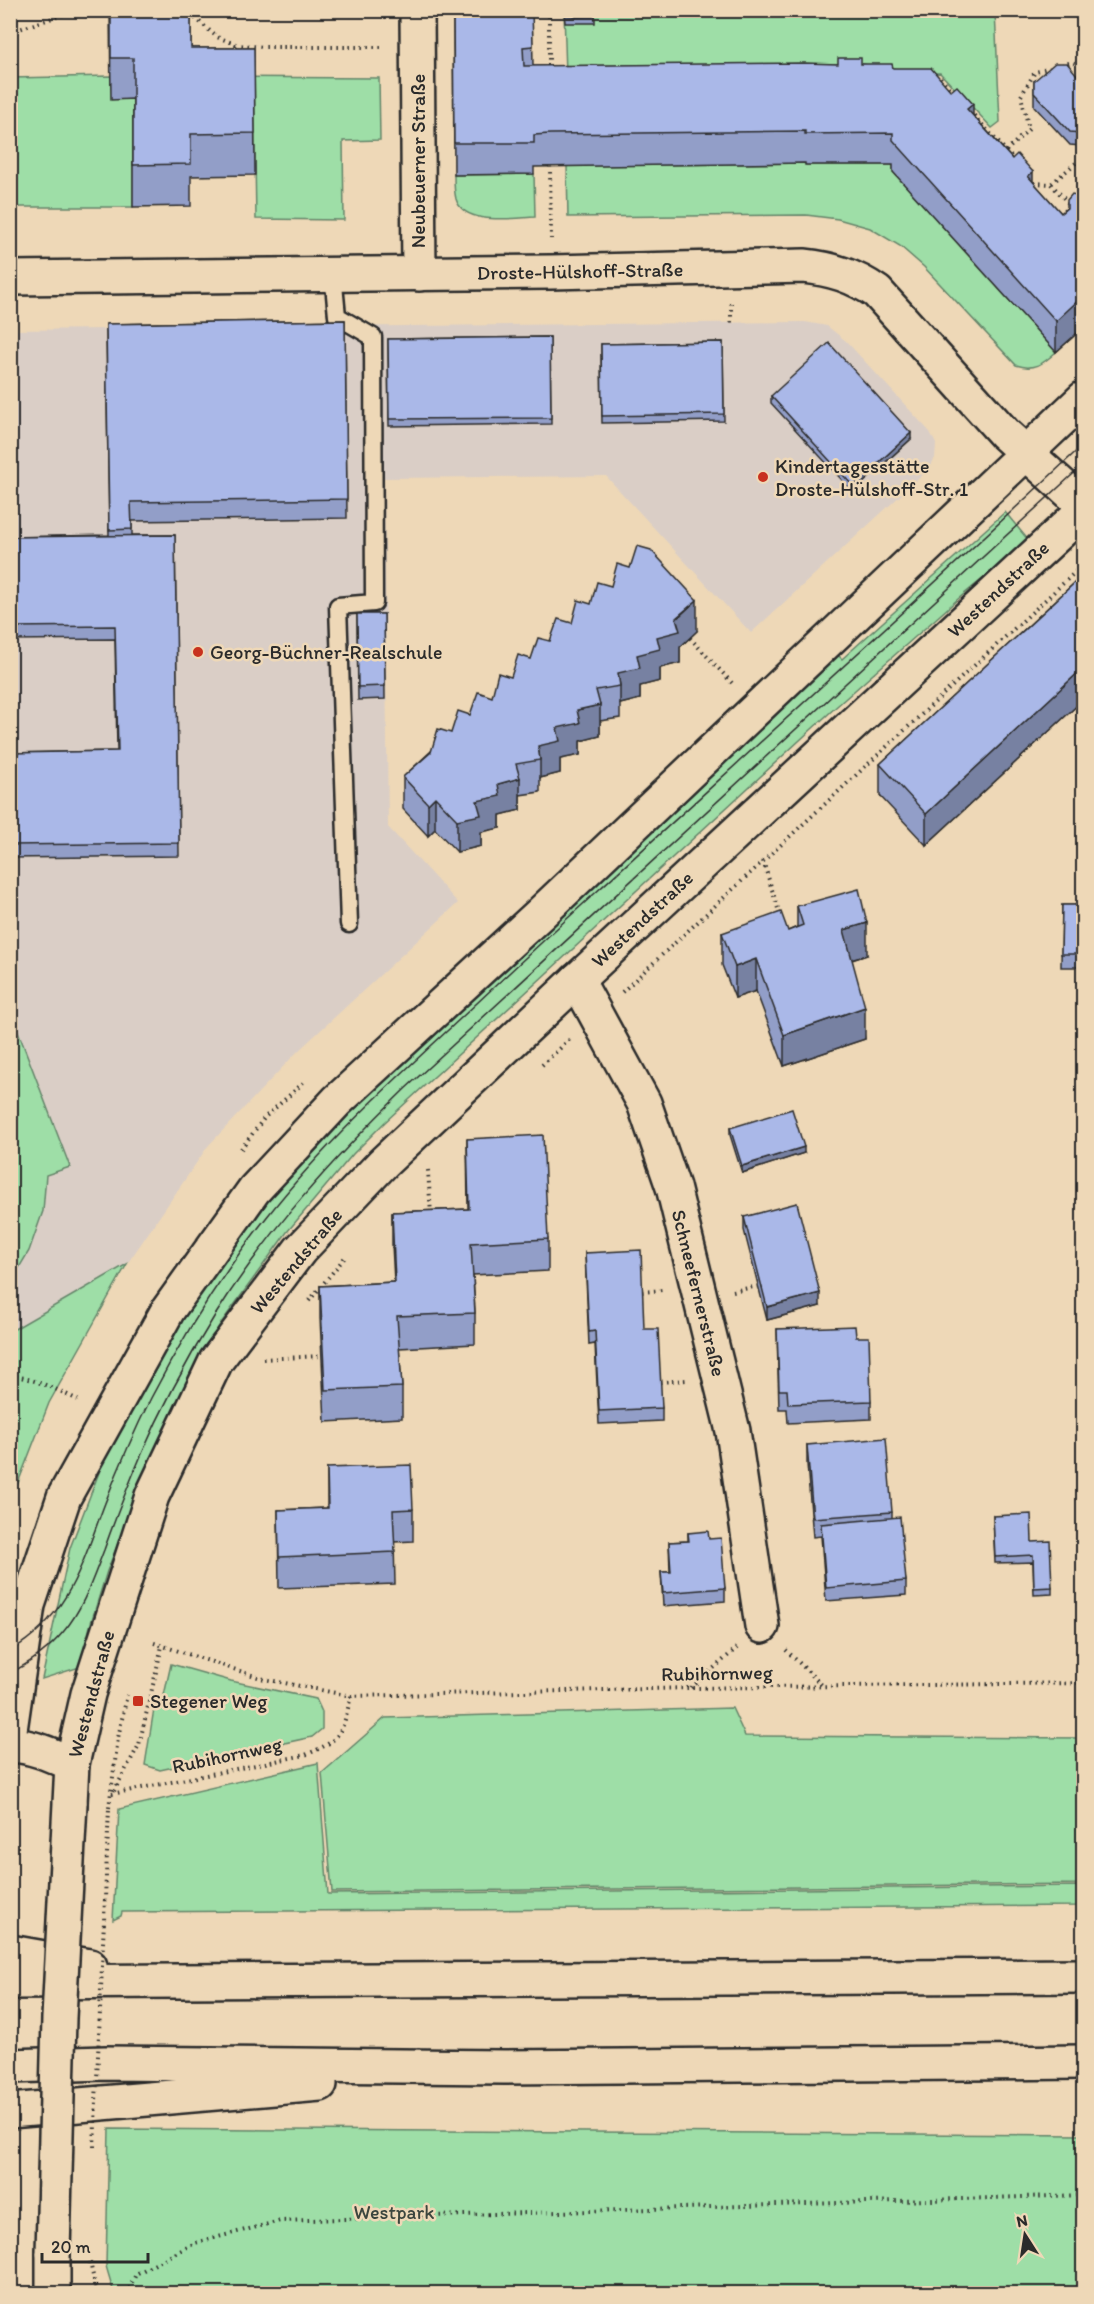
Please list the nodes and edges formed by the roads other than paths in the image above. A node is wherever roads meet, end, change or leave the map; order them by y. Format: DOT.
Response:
graph roads {
  1 [pos="417,10"];
  2 [pos="333,274"];
  3 [pos="419,274"];
  4 [pos="10,278"];
  5 [pos="1083,398"];
  6 [pos="1025,452"];
  7 [pos="1072,495"];
  8 [pos="1083,510"];
  9 [pos="349,924"];
  10 [pos="577,980"];
  11 [pos="762,1626"];
  12 [pos="10,1730"];
  13 [pos="10,1745"];
  14 [pos="72,1764"];
  15 [pos="10,1952"];
  16 [pos="1083,1976"];
  17 [pos="169,1980"];
  18 [pos="10,1982"];
  19 [pos="1083,2062"];
  20 [pos="10,2066"];
  21 [pos="504,2067"];
  22 [pos="10,2111"];
  23 [pos="53,2294"];
  1 -- 3 [label="main road, Neubeuerner Straße"];
  2 -- 3 [label="main road, Droste-Hülshoff-Straße"];
  2 -- 4 [label="main road, Droste-Hülshoff-Straße"];
  2 -- 9 [label="lane"];
  3 -- 6 [label="main road, Droste-Hülshoff-Straße"];
  5 -- 6 [label="main road"];
  6 -- 7 [label="main road, Droste-Hülshoff-Straße"];
  6 -- 12 [label="main road"];
  8 -- 10 [label="main road, Westendstraße"];
  10 -- 11 [label="main road, Schneefernerstraße"];
  10 -- 14 [label="main road, Westendstraße"];
  13 -- 14 [label="main road"];
  14 -- 23 [label="main road, Westendstraße, bridge"];
  15 -- 17 [label="main road"];
  16 -- 17 [label="main road"];
  17 -- 18 [label="main road"];
  19 -- 21 [label="main road"];
  20 -- 21 [label="main road"];
  21 -- 22 [label="main road"];
}
